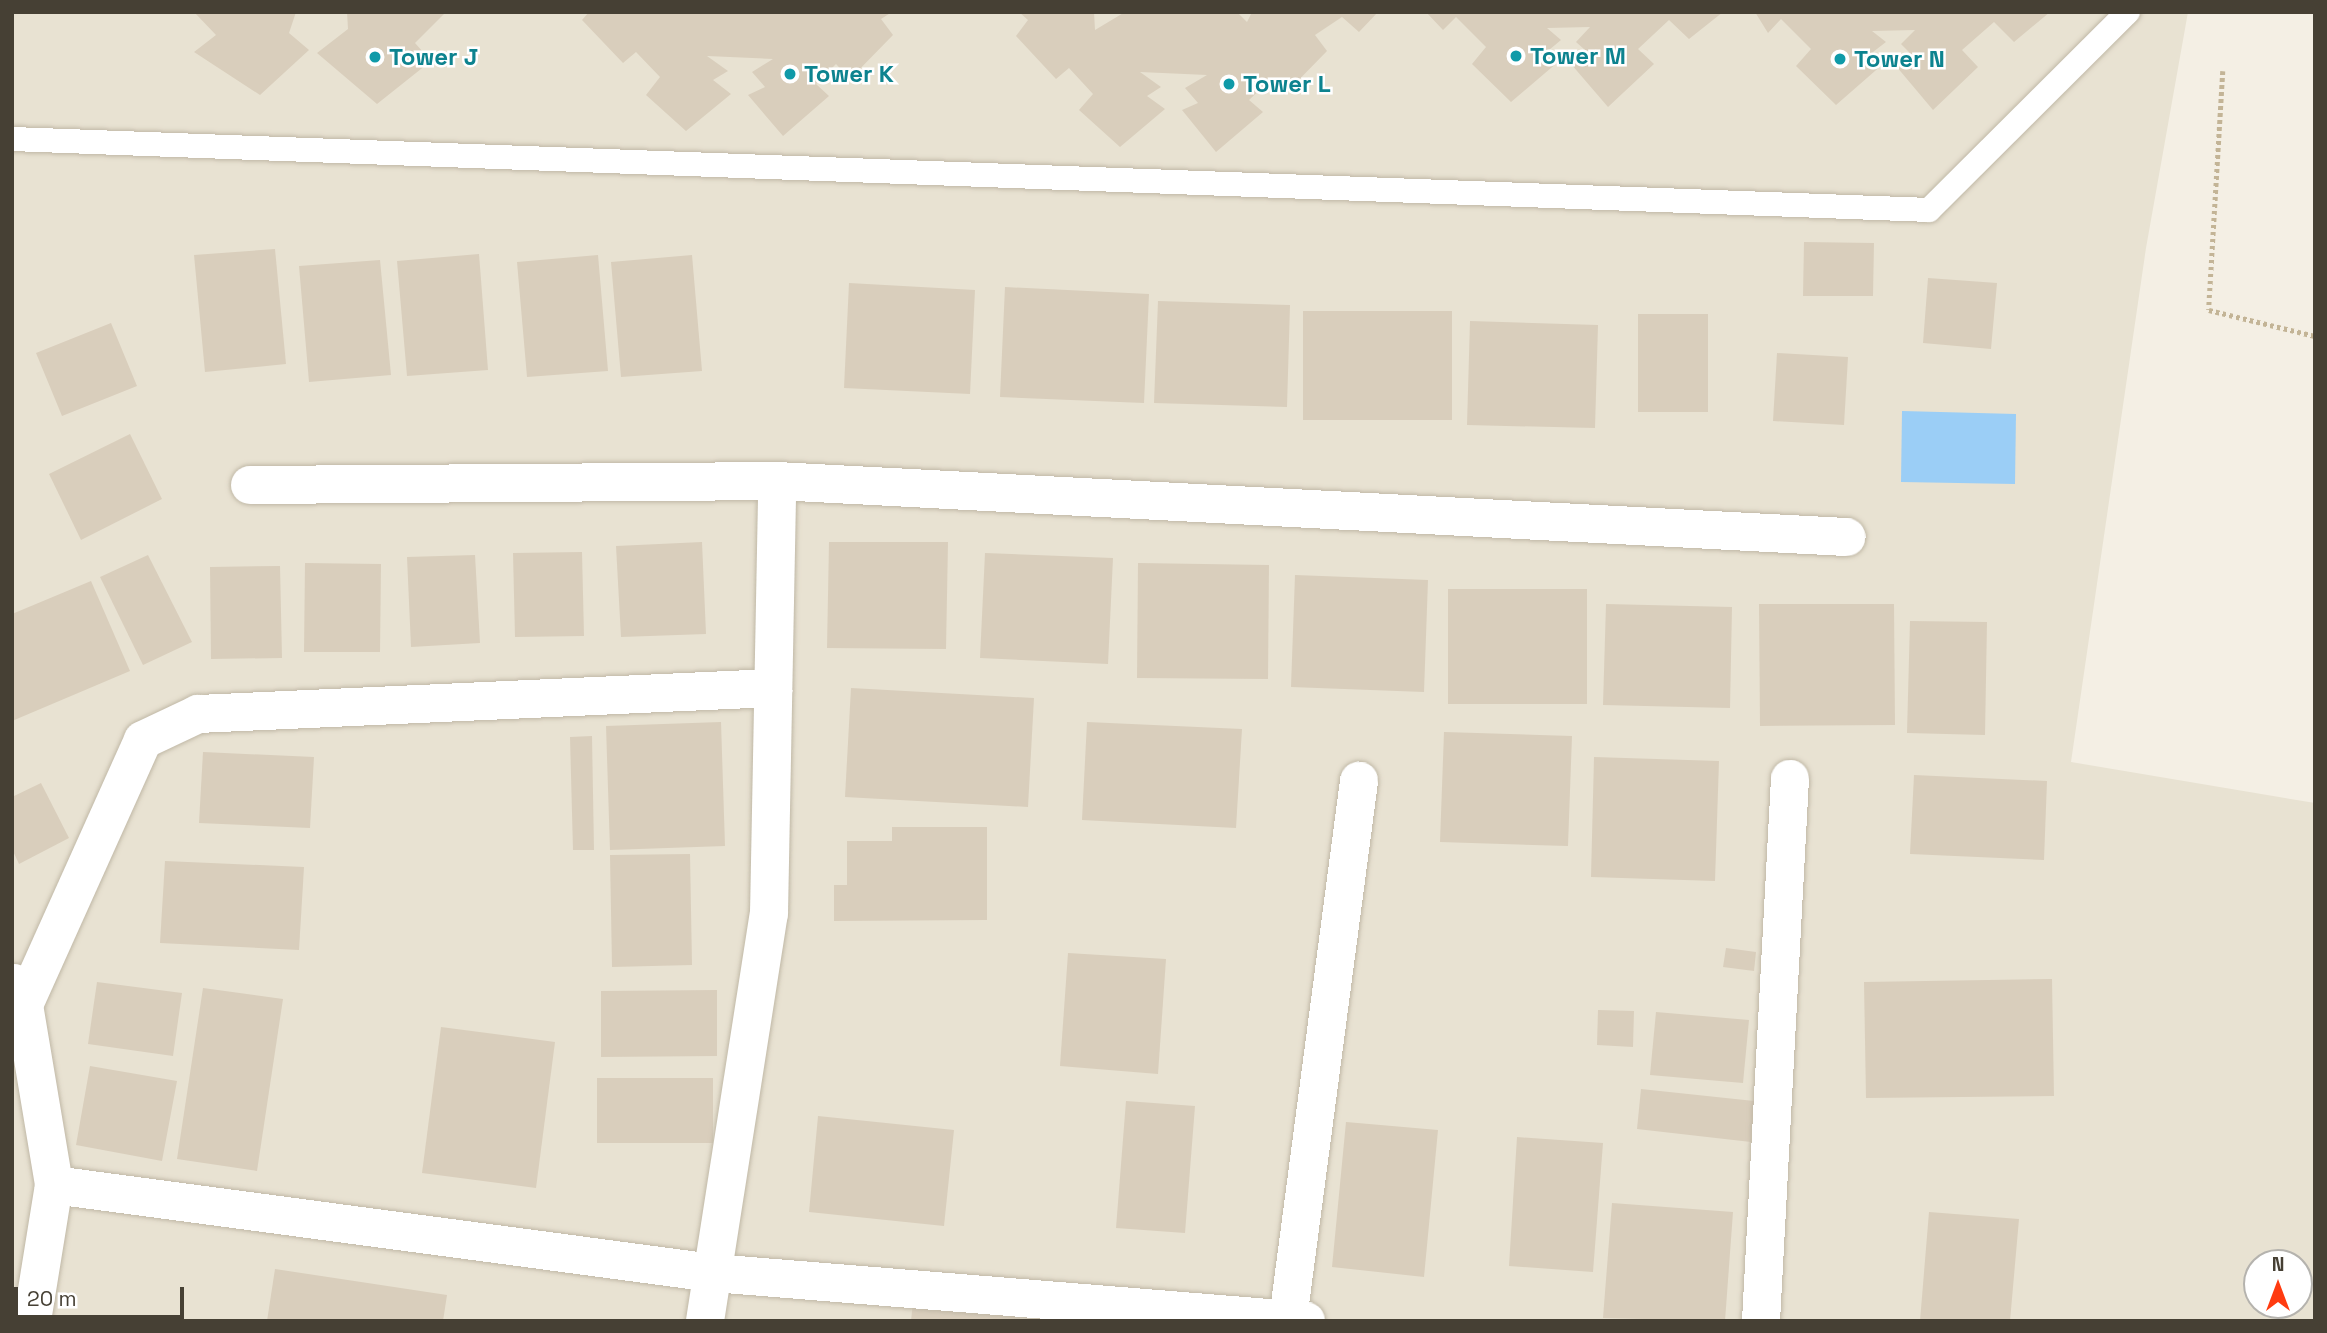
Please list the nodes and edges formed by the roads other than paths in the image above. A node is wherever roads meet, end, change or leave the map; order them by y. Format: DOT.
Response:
graph roads {
  1 [pos="2128,12"];
  2 [pos="12,139"];
  3 [pos="777,481"];
  4 [pos="250,485"];
  5 [pos="1847,537"];
  6 [pos="773,688"];
  7 [pos="1790,779"];
  8 [pos="1359,781"];
  9 [pos="18,992"];
  10 [pos="54,1185"];
  11 [pos="713,1273"];
  12 [pos="1297,1320"];
  13 [pos="32,1321"];
  14 [pos="705,1321"];
  15 [pos="1761,1321"];
  1 -- 2 [label="lane"];
  3 -- 4 [label="street"];
  3 -- 5 [label="street"];
  3 -- 6 [label="street"];
  6 -- 9 [label="street"];
  6 -- 11 [label="street"];
  7 -- 15 [label="street"];
  8 -- 12 [label="street"];
  9 -- 10 [label="street"];
  10 -- 11 [label="street"];
  10 -- 13 [label="street"];
  11 -- 12 [label="street"];
  11 -- 14 [label="street"];
}
